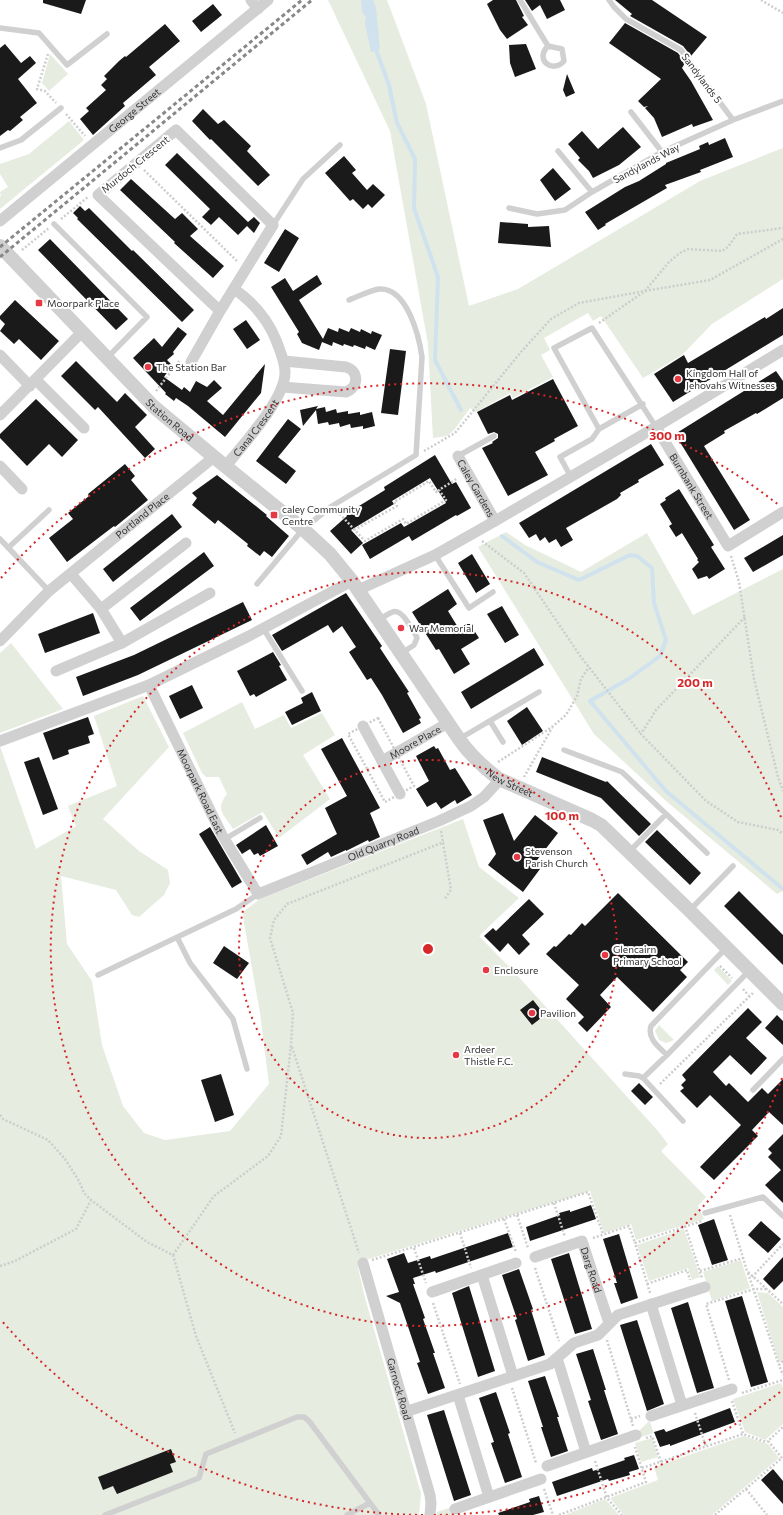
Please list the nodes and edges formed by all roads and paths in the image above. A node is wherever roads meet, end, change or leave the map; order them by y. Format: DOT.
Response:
graph roads {
  1 [pos="268,0"];
  2 [pos="520,0"];
  3 [pos="609,0"];
  4 [pos="761,0"];
  5 [pos="254,4"];
  6 [pos="783,13"];
  7 [pos="0,28"];
  8 [pos="107,34"];
  9 [pos="50,46"];
  10 [pos="548,46"];
  11 [pos="783,101"];
  12 [pos="61,108"];
  13 [pos="631,112"];
  14 [pos="733,120"];
  15 [pos="93,145"];
  16 [pos="340,145"];
  17 [pos="0,148"];
  18 [pos="558,151"];
  19 [pos="662,152"];
  20 [pos="137,163"];
  21 [pos="592,192"];
  22 [pos="509,208"];
  23 [pos="0,221"];
  24 [pos="54,224"];
  25 [pos="273,224"];
  26 [pos="783,228"];
  27 [pos="783,239"];
  28 [pos="3,249"];
  29 [pos="246,269"];
  30 [pos="234,289"];
  31 [pos="644,291"];
  32 [pos="349,300"];
  33 [pos="220,311"];
  34 [pos="592,328"];
  35 [pos="82,332"];
  36 [pos="782,354"];
  37 [pos="0,356"];
  38 [pos="107,358"];
  39 [pos="284,361"];
  40 [pos="191,362"];
  41 [pos="33,383"];
  42 [pos="282,387"];
  43 [pos="642,404"];
  44 [pos="0,415"];
  45 [pos="656,427"];
  46 [pos="84,428"];
  47 [pos="599,429"];
  48 [pos="494,436"];
  49 [pos="416,455"];
  50 [pos="458,456"];
  51 [pos="214,457"];
  52 [pos="0,466"];
  53 [pos="225,467"];
  54 [pos="467,472"];
  55 [pos="571,477"];
  56 [pos="22,490"];
  57 [pos="439,490"];
  58 [pos="332,506"];
  59 [pos="49,510"];
  60 [pos="783,512"];
  61 [pos="495,521"];
  62 [pos="303,529"];
  63 [pos="354,530"];
  64 [pos="472,534"];
  65 [pos="0,539"];
  66 [pos="186,543"];
  67 [pos="728,546"];
  68 [pos="8,548"];
  69 [pos="434,555"];
  70 [pos="70,574"];
  71 [pos="257,584"];
  72 [pos="355,585"];
  73 [pos="49,591"];
  74 [pos="493,592"];
  75 [pos="210,593"];
  76 [pos="101,609"];
  77 [pos="745,617"];
  78 [pos="379,620"];
  79 [pos="264,628"];
  80 [pos="0,640"];
  81 [pos="122,643"];
  82 [pos="401,653"];
  83 [pos="589,666"];
  84 [pos="56,671"];
  85 [pos="149,685"];
  86 [pos="302,691"];
  87 [pos="539,692"];
  88 [pos="490,721"];
  89 [pos="448,723"];
  90 [pos="363,726"];
  91 [pos="552,727"];
  92 [pos="641,734"];
  93 [pos="459,739"];
  94 [pos="0,741"];
  95 [pos="503,742"];
  96 [pos="564,750"];
  97 [pos="382,761"];
  98 [pos="486,769"];
  99 [pos="499,779"];
  100 [pos="518,787"];
  101 [pos="783,791"];
  102 [pos="400,794"];
  103 [pos="666,814"];
  104 [pos="260,818"];
  105 [pos="439,821"];
  106 [pos="783,834"];
  107 [pos="224,839"];
  108 [pos="444,842"];
  109 [pos="629,852"];
  110 [pos="707,853"];
  111 [pos="733,866"];
  112 [pos="258,894"];
  113 [pos="444,900"];
  114 [pos="689,910"];
  115 [pos="177,937"];
  116 [pos="727,947"];
  117 [pos="750,970"];
  118 [pos="98,975"];
  119 [pos="762,983"];
  120 [pos="783,1004"];
  121 [pos="291,1045"];
  122 [pos="667,1055"];
  123 [pos="783,1059"];
  124 [pos="247,1069"];
  125 [pos="625,1074"];
  126 [pos="643,1078"];
  127 [pos="654,1090"];
  128 [pos="753,1090"];
  129 [pos="0,1115"];
  130 [pos="683,1121"];
  131 [pos="91,1200"];
  132 [pos="554,1203"];
  133 [pos="727,1206"];
  134 [pos="705,1213"];
  135 [pos="517,1215"];
  136 [pos="783,1216"];
  137 [pos="504,1219"];
  138 [pos="706,1220"];
  139 [pos="685,1226"];
  140 [pos="460,1233"];
  141 [pos="603,1234"];
  142 [pos="582,1241"];
  143 [pos="635,1243"];
  144 [pos="783,1244"];
  145 [pos="568,1246"];
  146 [pos="414,1248"];
  147 [pos="173,1255"];
  148 [pos="533,1258"];
  149 [pos="743,1258"];
  150 [pos="516,1259"];
  151 [pos="362,1263"];
  152 [pos="0,1266"];
  153 [pos="700,1271"];
  154 [pos="478,1276"];
  155 [pos="751,1277"];
  156 [pos="647,1284"];
  157 [pos="704,1287"];
  158 [pos="754,1289"];
  159 [pos="767,1289"];
  160 [pos="430,1293"];
  161 [pos="710,1303"];
  162 [pos="651,1304"];
  163 [pos="783,1304"];
  164 [pos="606,1326"];
  165 [pos="560,1356"];
  166 [pos="783,1361"];
  167 [pos="779,1365"];
  168 [pos="783,1375"];
  169 [pos="511,1377"];
  170 [pos="783,1380"];
  171 [pos="733,1392"];
  172 [pos="460,1394"];
  173 [pos="687,1404"];
  174 [pos="405,1412"];
  175 [pos="651,1416"];
  176 [pos="783,1427"];
  177 [pos="744,1434"];
  178 [pos="636,1438"];
  179 [pos="768,1440"];
  180 [pos="238,1441"];
  181 [pos="706,1447"];
  182 [pos="589,1451"];
  183 [pos="783,1458"];
  184 [pos="661,1462"];
  185 [pos="541,1465"];
  186 [pos="642,1468"];
  187 [pos="541,1480"];
  188 [pos="746,1489"];
  189 [pos="489,1497"];
  190 [pos="606,1498"];
  191 [pos="370,1504"];
  192 [pos="455,1509"];
  193 [pos="105,1515"];
  194 [pos="348,1515"];
  195 [pos="379,1515"];
  196 [pos="430,1515"];
  197 [pos="559,1515"];
  198 [pos="622,1515"];
  199 [pos="715,1515"];
  200 [pos="767,1515"];
  1 -- 5 [label="street, George Street"];
  2 -- 10 [label="lane"];
  3 -- 14 [label="lane, Sandylands 5"];
  4 -- 6 [label="path"];
  5 -- 15 [label="street, George Street"];
  7 -- 9 [label="lane"];
  8 -- 9 [label="lane"];
  9 -- 12 [label="path"];
  11 -- 14 [label="lane, Sandylands Way"];
  12 -- 15 [label="path"];
  12 -- 17 [label="lane"];
  13 -- 19 [label="lane"];
  14 -- 19 [label="lane, Sandylands Way"];
  15 -- 23 [label="street, George Street"];
  16 -- 25 [label="lane"];
  18 -- 21 [label="lane"];
  19 -- 21 [label="lane, Sandylands Way"];
  20 -- 25 [label="street, Murdoch Crescent"];
  20 -- 29 [label="path"];
  20 -- 33 [label="street, Murdoch Crescent"];
  21 -- 22 [label="lane, Sandylands Way"];
  24 -- 38 [label="lane"];
  25 -- 29 [label="street"];
  26 -- 31 [label="path"];
  27 -- 31 [label="path"];
  28 -- 35 [label="street, Station Road"];
  29 -- 30 [label="street"];
  30 -- 33 [label="street"];
  30 -- 39 [label="street, Canal Crescent"];
  31 -- 34 [label="path"];
  31 -- 49 [label="path"];
  32 -- 49 [label="lane"];
  33 -- 40 [label="street"];
  34 -- 43 [label="lane"];
  34 -- 47 [label="lane"];
  35 -- 38 [label="street, Station Road"];
  35 -- 41 [label="street"];
  36 -- 45 [label="street"];
  37 -- 41 [label="street"];
  38 -- 51 [label="street, Station Road"];
  39 -- 42 [label="street, Canal Crescent"];
  39 -- 42 [label="street"];
  41 -- 44 [label="street"];
  41 -- 46 [label="street"];
  42 -- 53 [label="street, Canal Crescent"];
  43 -- 45 [label="lane"];
  43 -- 47 [label="lane"];
  45 -- 55 [label="street"];
  45 -- 67 [label="street, Burnbank Street"];
  47 -- 55 [label="lane"];
  48 -- 50 [label="lane"];
  49 -- 58 [label="lane"];
  50 -- 54 [label="street, Caley Gardens"];
  51 -- 53 [label="street, Station Road"];
  51 -- 70 [label="street, Portland Place"];
  52 -- 56 [label="street"];
  53 -- 62 [label="street, Station Road"];
  54 -- 57 [label="path"];
  54 -- 61 [label="street, Caley Gardens"];
  55 -- 61 [label="street"];
  57 -- 63 [label="path"];
  57 -- 63 [label="path"];
  58 -- 62 [label="lane"];
  58 -- 63 [label="path"];
  59 -- 68 [label="lane"];
  60 -- 67 [label="street"];
  61 -- 64 [label="street"];
  62 -- 71 [label="lane"];
  62 -- 72 [label="street, Station Road"];
  64 -- 69 [label="street"];
  64 -- 83 [label="path"];
  65 -- 68 [label="lane"];
  66 -- 76 [label="street"];
  67 -- 77 [label="path"];
  68 -- 73 [label="lane"];
  69 -- 72 [label="street"];
  69 -- 74 [label="lane"];
  70 -- 73 [label="street, Portland Place"];
  70 -- 76 [label="street"];
  72 -- 78 [label="street, New Street"];
  72 -- 79 [label="street"];
  73 -- 80 [label="street, Portland Place"];
  75 -- 81 [label="street"];
  76 -- 81 [label="street"];
  77 -- 92 [label="path"];
  77 -- 101 [label="path"];
  78 -- 82 [label="street, New Street"];
  78 -- 82 [label="lane"];
  79 -- 85 [label="street"];
  79 -- 86 [label="lane"];
  81 -- 84 [label="street"];
  82 -- 89 [label="street, New Street"];
  83 -- 91 [label="path"];
  83 -- 92 [label="path"];
  85 -- 94 [label="street"];
  85 -- 107 [label="street, Moorpark Road East"];
  87 -- 88 [label="lane"];
  88 -- 93 [label="lane"];
  88 -- 95 [label="lane"];
  89 -- 93 [label="street, New Street"];
  89 -- 97 [label="street, Moore Place"];
  90 -- 97 [label="street, Moore Place"];
  91 -- 98 [label="path"];
  91 -- 100 [label="path"];
  92 -- 106 [label="path"];
  93 -- 98 [label="street, New Street"];
  96 -- 103 [label="lane"];
  97 -- 102 [label="street, Moore Place"];
  98 -- 99 [label="street, New Street"];
  99 -- 100 [label="street, New Street"];
  99 -- 105 [label="street, Old Quarry Road"];
  100 -- 109 [label="street, New Street"];
  103 -- 109 [label="lane"];
  103 -- 110 [label="lane"];
  104 -- 107 [label="lane"];
  105 -- 108 [label="path"];
  105 -- 112 [label="street, Old Quarry Road"];
  107 -- 112 [label="street, Moorpark Road East"];
  108 -- 113 [label="path"];
  108 -- 121 [label="path"];
  109 -- 114 [label="street, New Street"];
  111 -- 114 [label="lane"];
  112 -- 115 [label="lane"];
  114 -- 116 [label="street, New Street"];
  115 -- 118 [label="lane"];
  115 -- 124 [label="lane"];
  116 -- 117 [label="street, New Street"];
  116 -- 122 [label="lane"];
  117 -- 119 [label="street, New Street"];
  117 -- 122 [label="lane"];
  119 -- 120 [label="street, New Street"];
  119 -- 127 [label="path"];
  121 -- 147 [label="path"];
  121 -- 151 [label="path"];
  122 -- 126 [label="lane"];
  123 -- 128 [label="lane"];
  125 -- 126 [label="lane"];
  126 -- 127 [label="lane"];
  127 -- 130 [label="lane"];
  129 -- 131 [label="path"];
  131 -- 147 [label="path"];
  131 -- 152 [label="path"];
  132 -- 135 [label="path"];
  132 -- 141 [label="path"];
  132 -- 145 [label="path"];
  133 -- 134 [label="lane"];
  133 -- 136 [label="lane"];
  133 -- 149 [label="path"];
  135 -- 137 [label="path"];
  135 -- 148 [label="path"];
  137 -- 140 [label="path"];
  137 -- 150 [label="path"];
  138 -- 139 [label="path"];
  139 -- 143 [label="path"];
  139 -- 153 [label="path"];
  140 -- 146 [label="path"];
  140 -- 154 [label="path"];
  141 -- 142 [label="path"];
  141 -- 143 [label="path"];
  142 -- 145 [label="street, Darg Road"];
  142 -- 164 [label="street, Darg Road"];
  143 -- 156 [label="path"];
  144 -- 155 [label="path"];
  145 -- 148 [label="street, Darg Road"];
  146 -- 151 [label="path"];
  146 -- 160 [label="path"];
  147 -- 180 [label="path"];
  148 -- 165 [label="path"];
  149 -- 153 [label="path"];
  149 -- 155 [label="path"];
  150 -- 154 [label="street"];
  151 -- 174 [label="street, Garnock Road"];
  153 -- 156 [label="path"];
  154 -- 160 [label="street"];
  154 -- 169 [label="street"];
  155 -- 158 [label="path"];
  155 -- 159 [label="path"];
  156 -- 162 [label="path"];
  157 -- 161 [label="path"];
  157 -- 162 [label="street"];
  158 -- 159 [label="path"];
  158 -- 161 [label="path"];
  158 -- 167 [label="path"];
  159 -- 163 [label="path"];
  160 -- 172 [label="path"];
  161 -- 171 [label="path"];
  162 -- 164 [label="street"];
  162 -- 173 [label="street"];
  164 -- 165 [label="street"];
  164 -- 178 [label="path"];
  165 -- 169 [label="street"];
  165 -- 182 [label="street"];
  166 -- 167 [label="path"];
  167 -- 168 [label="path"];
  169 -- 172 [label="street"];
  169 -- 185 [label="path"];
  170 -- 171 [label="path"];
  171 -- 173 [label="street"];
  171 -- 177 [label="path"];
  172 -- 174 [label="street"];
  172 -- 189 [label="street"];
  173 -- 175 [label="street"];
  173 -- 181 [label="path"];
  174 -- 196 [label="street, Garnock Road"];
  176 -- 179 [label="path"];
  177 -- 179 [label="path"];
  177 -- 181 [label="path"];
  178 -- 182 [label="street"];
  178 -- 184 [label="path"];
  178 -- 186 [label="path"];
  179 -- 183 [label="path"];
  180 -- 191 [label="lane"];
  180 -- 193 [label="lane"];
  181 -- 184 [label="path"];
  182 -- 185 [label="street"];
  182 -- 190 [label="path"];
  183 -- 188 [label="path"];
  184 -- 186 [label="path"];
  186 -- 190 [label="path"];
  187 -- 189 [label="street"];
  188 -- 199 [label="path"];
  188 -- 200 [label="path"];
  189 -- 192 [label="street"];
  190 -- 197 [label="path"];
  190 -- 198 [label="path"];
  191 -- 194 [label="lane"];
  191 -- 195 [label="lane"];
}
